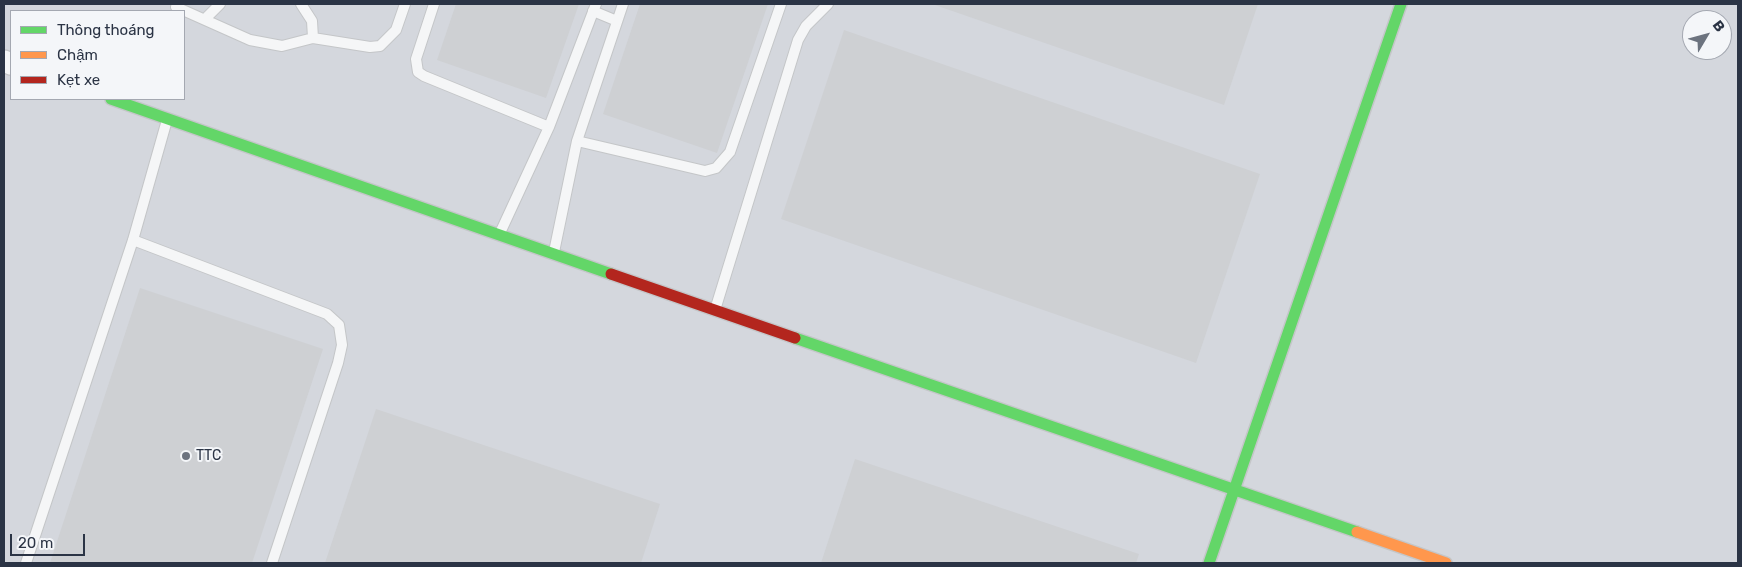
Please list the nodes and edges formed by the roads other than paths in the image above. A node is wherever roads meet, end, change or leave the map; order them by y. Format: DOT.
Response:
graph roads {
  1 [pos="220,4"];
  2 [pos="301,4"];
  3 [pos="405,4"];
  4 [pos="434,4"];
  5 [pos="623,4"];
  6 [pos="781,4"];
  7 [pos="828,4"];
  8 [pos="1401,4"];
  9 [pos="594,7"];
  10 [pos="185,11"];
  11 [pos="205,19"];
  12 [pos="618,21"];
  13 [pos="313,38"];
  14 [pos="114,100"];
  15 [pos="148,100"];
  16 [pos="144,110"];
  17 [pos="168,119"];
  18 [pos="549,127"];
  19 [pos="577,142"];
  20 [pos="500,234"];
  21 [pos="132,240"];
  22 [pos="554,253"];
  23 [pos="714,311"];
  24 [pos="1234,490"];
  25 [pos="26,563"];
  26 [pos="272,563"];
  27 [pos="1209,563"];
  28 [pos="1446,563"];
  1 -- 11 [label="lane"];
  2 -- 13 [label="lane"];
  3 -- 13 [label="lane"];
  4 -- 18 [label="lane"];
  5 -- 12 [label="lane"];
  6 -- 19 [label="lane"];
  7 -- 23 [label="lane"];
  8 -- 24 [label="street"];
  9 -- 12 [label="lane"];
  9 -- 18 [label="lane"];
  10 -- 11 [label="lane"];
  11 -- 13 [label="lane"];
  12 -- 19 [label="lane"];
  14 -- 16 [label="street"];
  15 -- 16 [label="lane"];
  16 -- 17 [label="street"];
  17 -- 20 [label="street"];
  17 -- 21 [label="lane"];
  18 -- 20 [label="lane"];
  19 -- 22 [label="lane"];
  20 -- 22 [label="street"];
  21 -- 25 [label="lane"];
  21 -- 26 [label="lane"];
  22 -- 23 [label="street"];
  23 -- 24 [label="street"];
  24 -- 27 [label="street"];
  24 -- 28 [label="street"];
}
